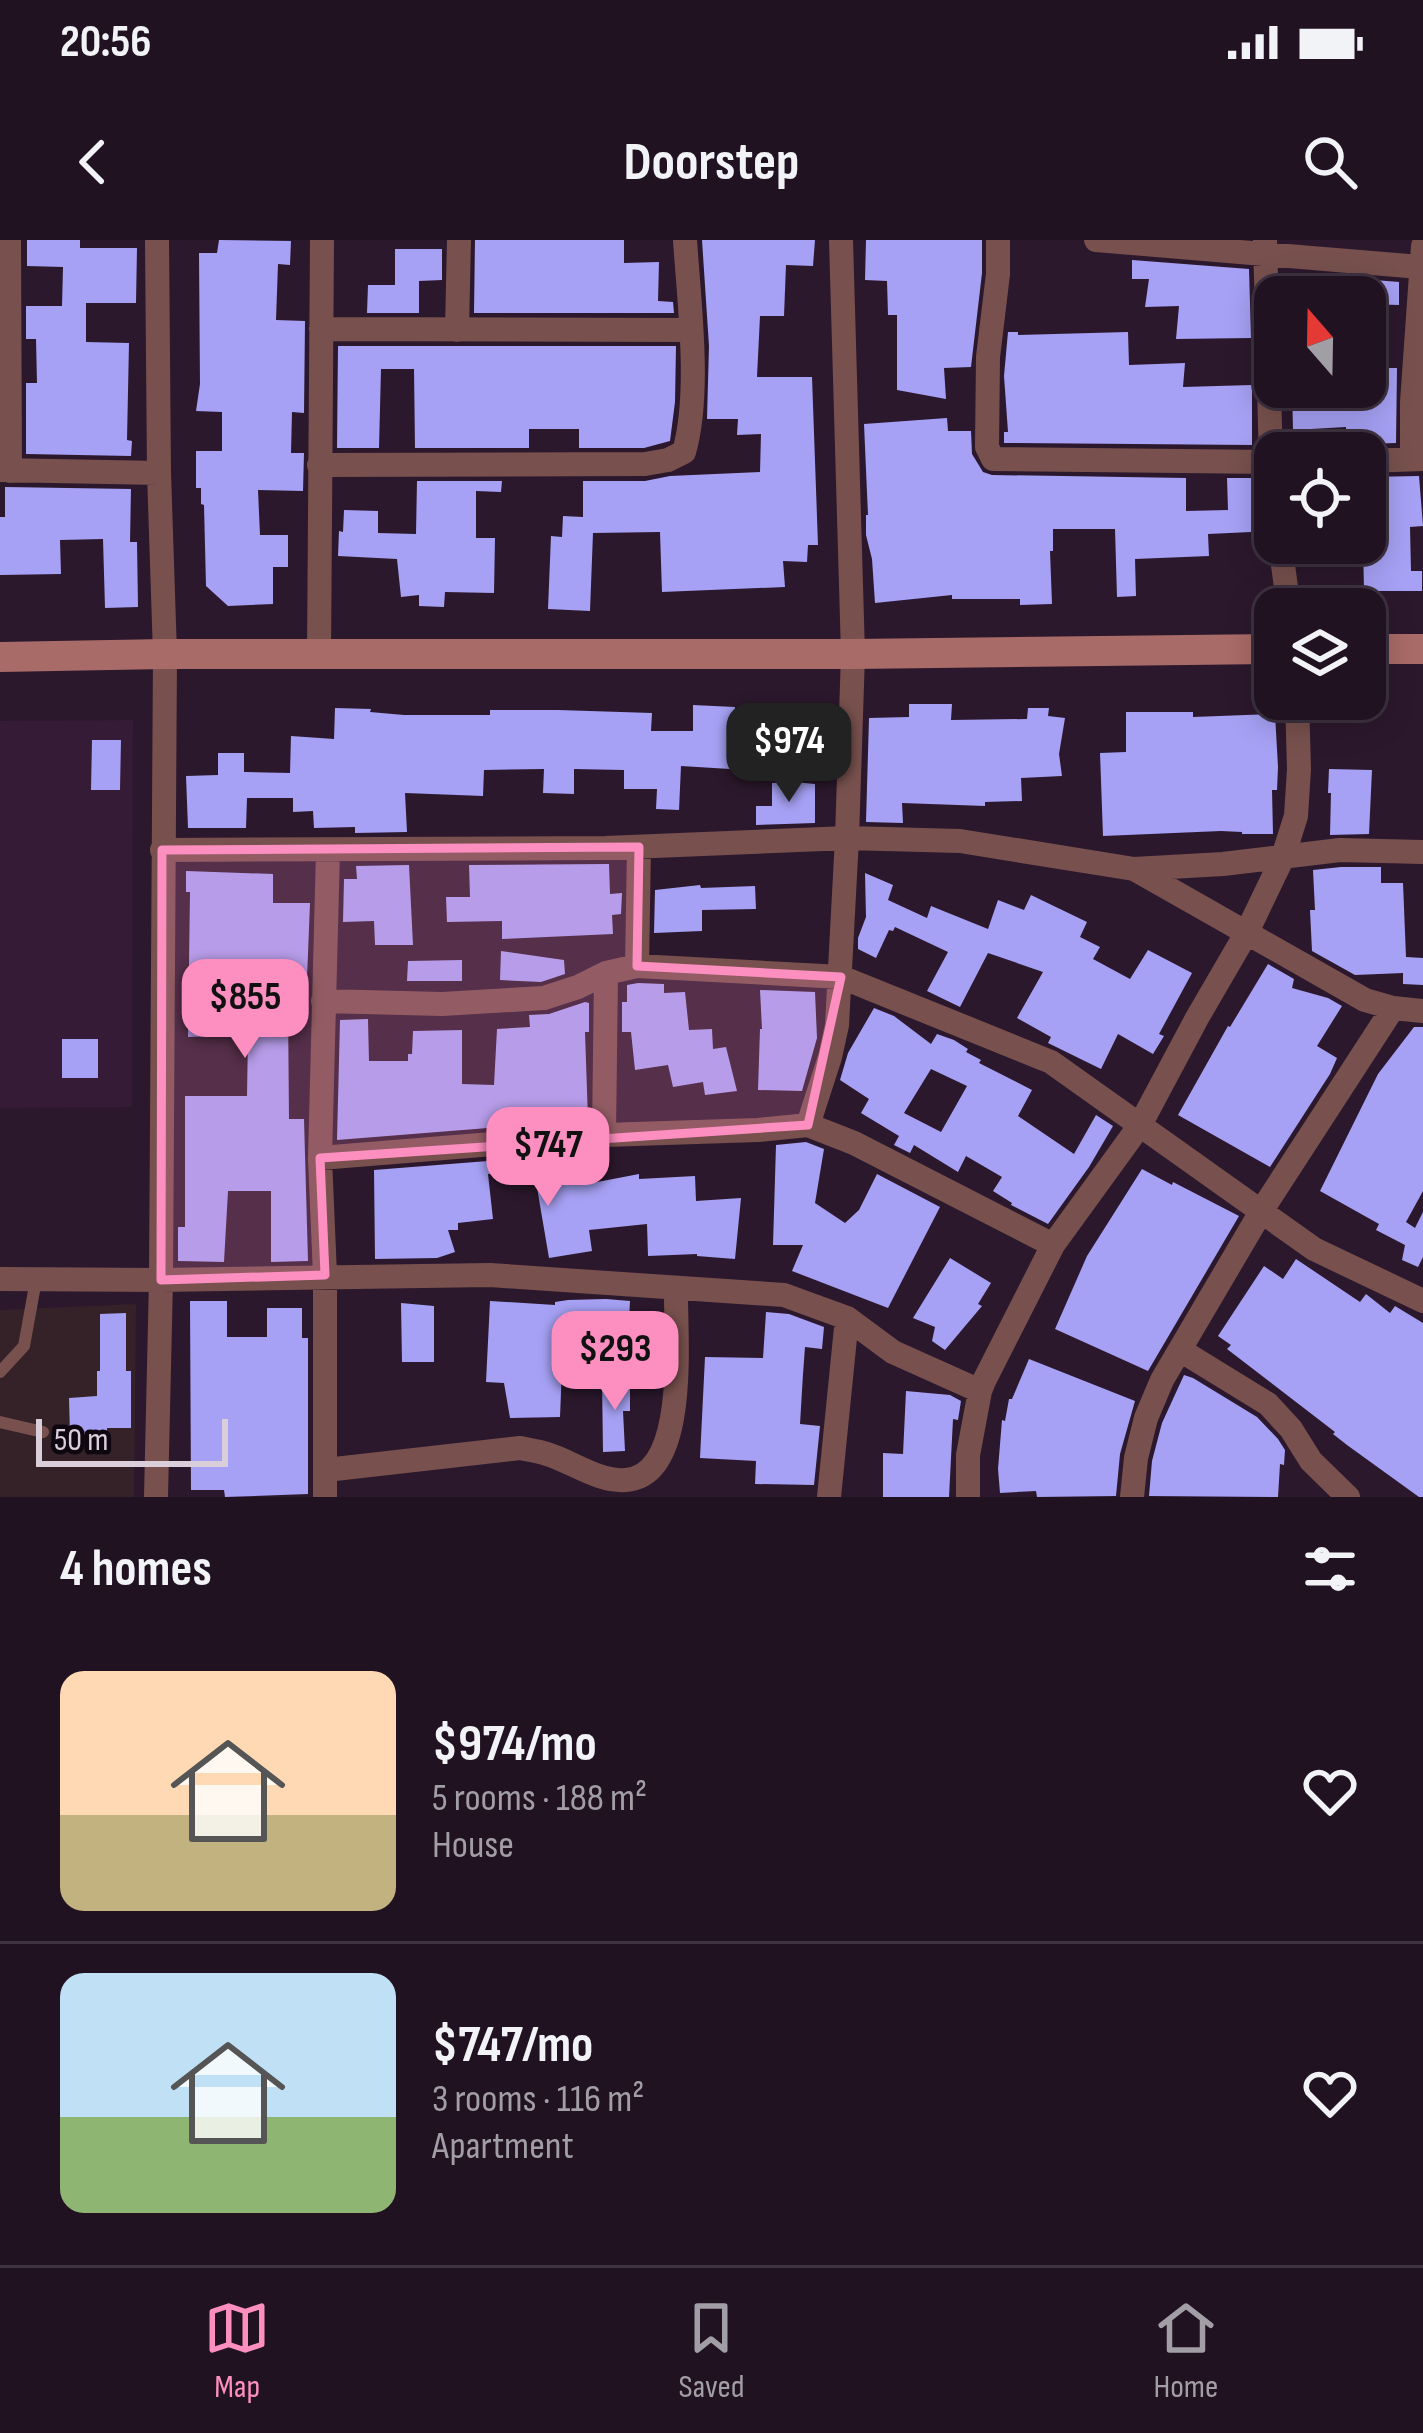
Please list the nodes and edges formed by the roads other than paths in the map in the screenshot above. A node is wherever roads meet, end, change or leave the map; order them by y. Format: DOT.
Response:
graph roads {
  1 [pos="9,240"];
  2 [pos="157,240"];
  3 [pos="322,240"];
  4 [pos="459,240"];
  5 [pos="685,240"];
  6 [pos="841,240"];
  7 [pos="998,240"];
  8 [pos="1096,240"];
  9 [pos="1265,247"];
  10 [pos="1421,274"];
  11 [pos="321,329"];
  12 [pos="457,329"];
  13 [pos="691,330"];
  14 [pos="1272,432"];
  15 [pos="1417,459"];
  16 [pos="1386,460"];
  17 [pos="1254,462"];
  18 [pos="319,465"];
  19 [pos="5,471"];
  20 [pos="159,473"];
  21 [pos="1254,649"];
  22 [pos="1386,649"];
  23 [pos="1423,649"];
  24 [pos="165,654"];
  25 [pos="853,654"];
  26 [pos="319,655"];
  27 [pos="0,657"];
  28 [pos="1298,720"];
  29 [pos="847,838"];
  30 [pos="639,847"];
  31 [pos="162,850"];
  32 [pos="328,851"];
  33 [pos="1423,852"];
  34 [pos="1283,857"];
  35 [pos="1134,868"];
  36 [pos="1247,932"];
  37 [pos="638,966"];
  38 [pos="606,973"];
  39 [pos="841,977"];
  40 [pos="322,1001"];
  41 [pos="1393,1008"];
  42 [pos="1423,1011"];
  43 [pos="808,1125"];
  44 [pos="1140,1125"];
  45 [pos="604,1135"];
  46 [pos="320,1158"];
  47 [pos="1262,1210"];
  48 [pos="1053,1245"];
  49 [pos="325,1276"];
  50 [pos="0,1279"];
  51 [pos="36,1279"];
  52 [pos="160,1280"];
  53 [pos="676,1288"];
  54 [pos="1423,1301"];
  55 [pos="847,1318"];
  56 [pos="1180,1350"];
  57 [pos="0,1372"];
  58 [pos="980,1391"];
  59 [pos="0,1422"];
  60 [pos="43,1432"];
  61 [pos="326,1470"];
  62 [pos="156,1497"];
  63 [pos="325,1497"];
  64 [pos="829,1497"];
  65 [pos="968,1497"];
  66 [pos="1132,1497"];
  67 [pos="1348,1497"];
  1 -- 19 [label="street"];
  2 -- 20 [label="street"];
  3 -- 11 [label="street"];
  4 -- 12 [label="street"];
  5 -- 13 [label="street"];
  6 -- 25 [label="street"];
  7 -- 17 [label="street"];
  8 -- 9 [label="street"];
  9 -- 10 [label="street"];
  9 -- 14 [label="street"];
  10 -- 15 [label="street"];
  11 -- 12 [label="street"];
  11 -- 18 [label="street"];
  12 -- 13 [label="street"];
  13 -- 18 [label="street"];
  15 -- 16 [label="street"];
  18 -- 26 [label="street"];
  19 -- 20 [label="street"];
  20 -- 24 [label="street"];
  21 -- 25 [label="street"];
  22 -- 23 [label="street"];
  24 -- 26 [label="street"];
  24 -- 27 [label="street"];
  24 -- 31 [label="street"];
  25 -- 26 [label="street"];
  25 -- 29 [label="street"];
  28 -- 34 [label="street"];
  29 -- 30 [label="street"];
  29 -- 35 [label="street"];
  29 -- 39 [label="street"];
  30 -- 32 [label="street"];
  30 -- 37 [label="street"];
  31 -- 32 [label="street"];
  31 -- 52 [label="street"];
  32 -- 40 [label="street"];
  33 -- 34 [label="street"];
  34 -- 35 [label="street"];
  34 -- 36 [label="street"];
  35 -- 36 [label="street"];
  36 -- 41 [label="street"];
  36 -- 44 [label="street"];
  37 -- 38 [label="street"];
  37 -- 39 [label="street"];
  38 -- 40 [label="street"];
  38 -- 45 [label="street"];
  39 -- 43 [label="street"];
  39 -- 44 [label="street"];
  40 -- 46 [label="street"];
  41 -- 42 [label="street"];
  41 -- 47 [label="street"];
  43 -- 45 [label="street"];
  43 -- 48 [label="street"];
  44 -- 47 [label="street"];
  44 -- 48 [label="street"];
  45 -- 46 [label="street"];
  46 -- 49 [label="street"];
  47 -- 54 [label="street"];
  47 -- 56 [label="street"];
  48 -- 58 [label="street"];
  49 -- 52 [label="street"];
  49 -- 53 [label="street"];
  49 -- 61 [label="street"];
  50 -- 51 [label="street"];
  51 -- 52 [label="street"];
  51 -- 57 [label="lane"];
  52 -- 62 [label="street"];
  53 -- 55 [label="street"];
  53 -- 61 [label="street"];
  55 -- 58 [label="street"];
  55 -- 64 [label="street"];
  56 -- 66 [label="street"];
  56 -- 67 [label="street"];
  58 -- 65 [label="street"];
  59 -- 60 [label="lane"];
  61 -- 63 [label="street"];
}
